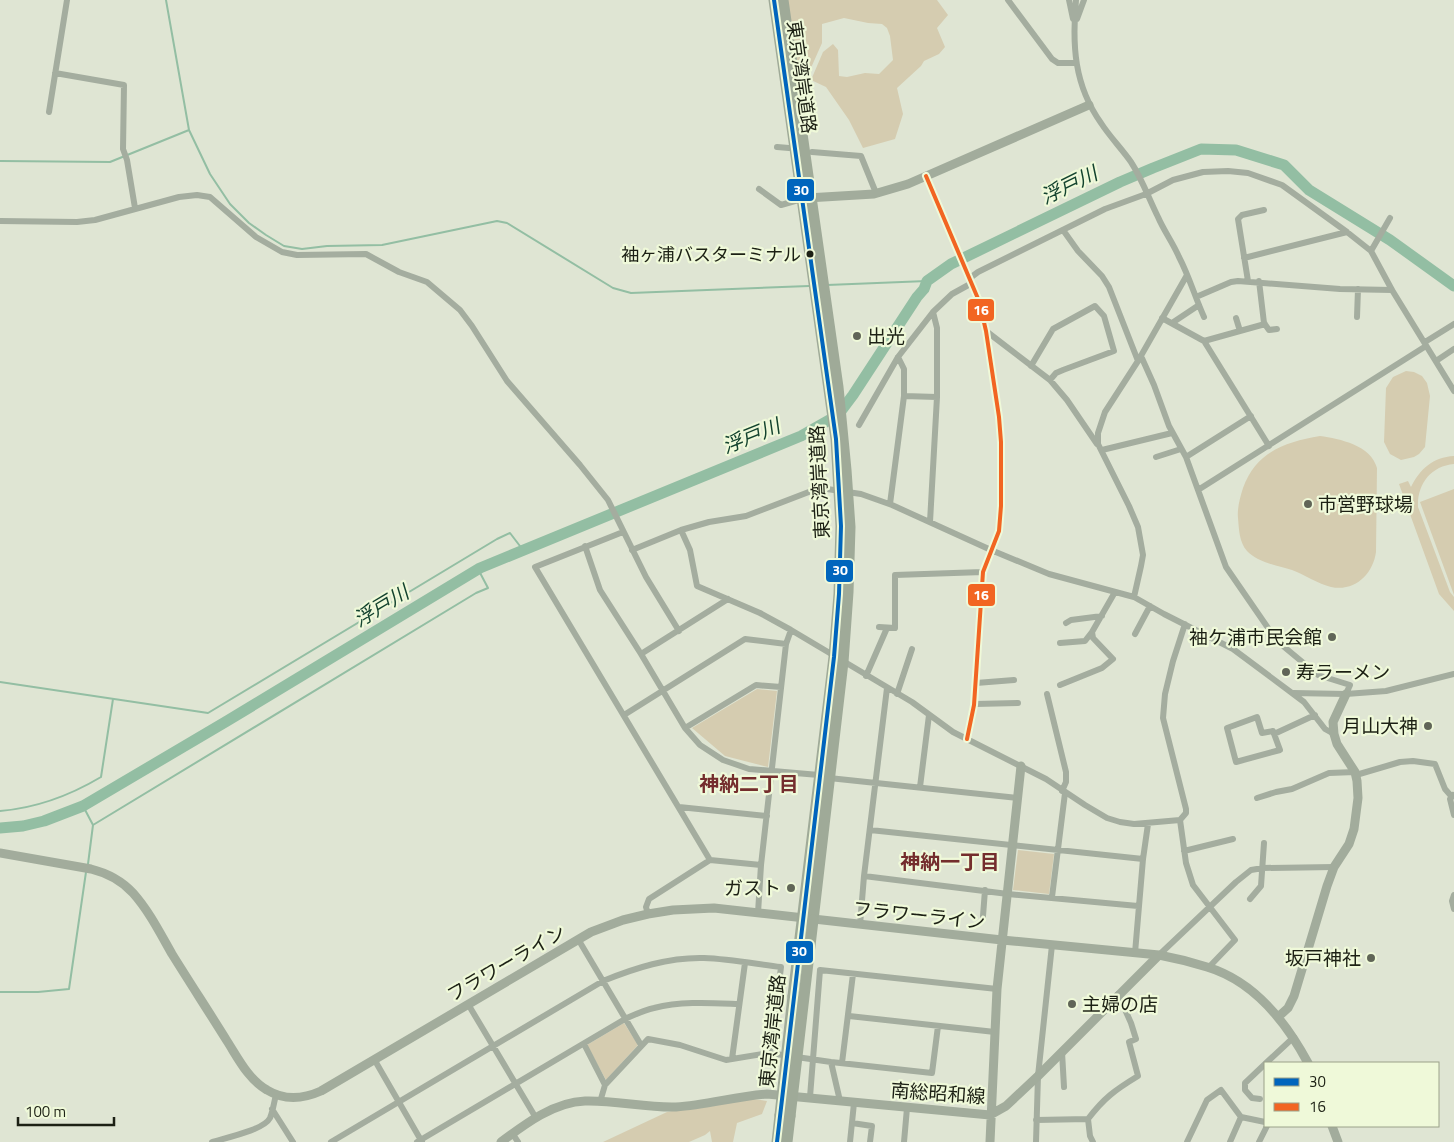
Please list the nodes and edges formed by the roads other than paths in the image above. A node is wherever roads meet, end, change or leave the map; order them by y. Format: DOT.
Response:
graph roads {
  1 [pos="67,0"];
  2 [pos="774,0"];
  3 [pos="783,0"];
  4 [pos="1008,0"];
  5 [pos="1069,0"];
  6 [pos="1076,0"];
  7 [pos="1084,0"];
  8 [pos="1074,25"];
  9 [pos="1076,63"];
  10 [pos="55,73"];
  11 [pos="1089,105"];
  12 [pos="49,112"];
  13 [pos="777,147"];
  14 [pos="789,148"];
  15 [pos="812,152"];
  16 [pos="926,176"];
  17 [pos="759,189"];
  18 [pos="876,194"];
  19 [pos="1146,194"];
  20 [pos="807,198"];
  21 [pos="135,208"];
  22 [pos="1264,210"];
  23 [pos="1390,218"];
  24 [pos="0,221"];
  25 [pos="1063,230"];
  26 [pos="1347,232"];
  27 [pos="1371,251"];
  28 [pos="1244,258"];
  29 [pos="1187,275"];
  30 [pos="971,280"];
  31 [pos="1248,281"];
  32 [pos="1259,282"];
  33 [pos="1358,289"];
  34 [pos="1392,290"];
  35 [pos="1196,297"];
  36 [pos="1199,305"];
  37 [pos="933,312"];
  38 [pos="1204,316"];
  39 [pos="1358,316"];
  40 [pos="1162,318"];
  41 [pos="1236,318"];
  42 [pos="1172,323"];
  43 [pos="1265,324"];
  44 [pos="1454,324"];
  45 [pos="1277,329"];
  46 [pos="986,331"];
  47 [pos="1240,331"];
  48 [pos="1204,341"];
  49 [pos="1425,344"];
  50 [pos="1453,352"];
  51 [pos="898,357"];
  52 [pos="1140,358"];
  53 [pos="1436,361"];
  54 [pos="1031,366"];
  55 [pos="1050,380"];
  56 [pos="1454,391"];
  57 [pos="904,396"];
  58 [pos="937,397"];
  59 [pos="1251,416"];
  60 [pos="859,425"];
  61 [pos="1172,433"];
  62 [pos="1269,446"];
  63 [pos="1100,447"];
  64 [pos="1181,448"];
  65 [pos="1156,457"];
  66 [pos="1186,458"];
  67 [pos="843,490"];
  68 [pos="1198,490"];
  69 [pos="890,504"];
  70 [pos="930,522"];
  71 [pos="622,529"];
  72 [pos="681,530"];
  73 [pos="585,546"];
  74 [pos="632,550"];
  75 [pos="991,550"];
  76 [pos="983,572"];
  77 [pos="1115,592"];
  78 [pos="1134,597"];
  79 [pos="728,599"];
  80 [pos="1150,606"];
  81 [pos="1102,616"];
  82 [pos="1066,623"];
  83 [pos="1185,624"];
  84 [pos="878,627"];
  85 [pos="887,628"];
  86 [pos="791,630"];
  87 [pos="679,631"];
  88 [pos="1092,632"];
  89 [pos="1135,634"];
  90 [pos="1060,643"];
  91 [pos="786,644"];
  92 [pos="912,649"];
  93 [pos="641,654"];
  94 [pos="838,659"];
  95 [pos="1454,674"];
  96 [pos="866,676"];
  97 [pos="1014,680"];
  98 [pos="976,683"];
  99 [pos="1060,685"];
  100 [pos="782,687"];
  101 [pos="887,688"];
  102 [pos="663,692"];
  103 [pos="1293,693"];
  104 [pos="897,694"];
  105 [pos="1047,694"];
  106 [pos="1346,694"];
  107 [pos="974,704"];
  108 [pos="1018,704"];
  109 [pos="624,715"];
  110 [pos="929,715"];
  111 [pos="1316,715"];
  112 [pos="685,728"];
  113 [pos="1274,734"];
  114 [pos="1334,734"];
  115 [pos="967,739"];
  116 [pos="1021,766"];
  117 [pos="772,772"];
  118 [pos="1355,774"];
  119 [pos="824,777"];
  120 [pos="875,782"];
  121 [pos="920,787"];
  122 [pos="1064,792"];
  123 [pos="1453,796"];
  124 [pos="1018,798"];
  125 [pos="1257,798"];
  126 [pos="679,807"];
  127 [pos="1454,815"];
  128 [pos="766,816"];
  129 [pos="1180,820"];
  130 [pos="1148,824"];
  131 [pos="870,830"];
  132 [pos="1233,839"];
  133 [pos="1264,843"];
  134 [pos="1012,846"];
  135 [pos="1058,851"];
  136 [pos="1184,851"];
  137 [pos="0,853"];
  138 [pos="1143,859"];
  139 [pos="710,860"];
  140 [pos="761,865"];
  141 [pos="1334,867"];
  142 [pos="1263,868"];
  143 [pos="864,876"];
  144 [pos="985,890"];
  145 [pos="1008,894"];
  146 [pos="1454,895"];
  147 [pos="1052,897"];
  148 [pos="1250,899"];
  149 [pos="1210,905"];
  150 [pos="1138,906"];
  151 [pos="1454,909"];
  152 [pos="758,913"];
  153 [pos="648,914"];
  154 [pos="983,916"];
  155 [pos="807,919"];
  156 [pos="860,925"];
  157 [pos="578,939"];
  158 [pos="1002,940"];
  159 [pos="1052,946"];
  160 [pos="1135,953"];
  161 [pos="1158,955"];
  162 [pos="745,963"];
  163 [pos="1209,967"];
  164 [pos="853,974"];
  165 [pos="602,981"];
  166 [pos="997,990"];
  167 [pos="1118,994"];
  168 [pos="468,1004"];
  169 [pos="739,1004"];
  170 [pos="849,1016"];
  171 [pos="1278,1017"];
  172 [pos="625,1019"];
  173 [pos="938,1026"];
  174 [pos="994,1032"];
  175 [pos="1294,1037"];
  176 [pos="584,1044"];
  177 [pos="641,1045"];
  178 [pos="493,1046"];
  179 [pos="1062,1052"];
  180 [pos="769,1053"];
  181 [pos="812,1058"];
  182 [pos="732,1059"];
  183 [pos="374,1060"];
  184 [pos="831,1062"];
  185 [pos="1268,1062"];
  186 [pos="1307,1062"];
  187 [pos="842,1064"];
  188 [pos="1264,1066"];
  189 [pos="1038,1076"];
  190 [pos="516,1084"];
  191 [pos="605,1085"];
  192 [pos="1064,1087"];
  193 [pos="276,1095"];
  194 [pos="810,1097"];
  195 [pos="1260,1099"];
  196 [pos="840,1101"];
  197 [pos="399,1102"];
  198 [pos="600,1102"];
  199 [pos="854,1103"];
  200 [pos="272,1108"];
  201 [pos="907,1108"];
  202 [pos="785,1115"];
  203 [pos="990,1116"];
  204 [pos="1241,1116"];
  205 [pos="536,1118"];
  206 [pos="1088,1119"];
  207 [pos="1036,1120"];
  208 [pos="1264,1122"];
  209 [pos="852,1124"];
  210 [pos="1266,1127"];
  211 [pos="1332,1127"];
  212 [pos="512,1133"];
  213 [pos="420,1141"];
  214 [pos="212,1142"];
  215 [pos="293,1142"];
  216 [pos="331,1142"];
  217 [pos="501,1142"];
  218 [pos="518,1142"];
  219 [pos="777,1142"];
  220 [pos="787,1142"];
  221 [pos="850,1142"];
  222 [pos="870,1142"];
  223 [pos="904,1142"];
  224 [pos="990,1142"];
  225 [pos="1036,1142"];
  226 [pos="1093,1142"];
  227 [pos="1187,1142"];
  228 [pos="1230,1142"];
  229 [pos="1259,1142"];
  230 [pos="1337,1142"];
  1 -- 10 [label="street"];
  2 -- 20 [label="highway, 東京湾岸道路"];
  3 -- 20 [label="highway, 東京湾岸道路"];
  4 -- 9 [label="street"];
  5 -- 8 [label="street"];
  6 -- 8 [label="street"];
  7 -- 8 [label="street"];
  8 -- 9 [label="street"];
  9 -- 11 [label="street"];
  10 -- 12 [label="street"];
  10 -- 21 [label="street"];
  11 -- 16 [label="street"];
  11 -- 19 [label="street"];
  13 -- 14 [label="street"];
  15 -- 18 [label="street"];
  16 -- 18 [label="street"];
  16 -- 30 [label="street"];
  17 -- 20 [label="street"];
  18 -- 20 [label="street"];
  19 -- 25 [label="street"];
  19 -- 26 [label="street"];
  19 -- 29 [label="street"];
  20 -- 67 [label="highway, 東京湾岸道路"];
  21 -- 24 [label="street"];
  21 -- 71 [label="street"];
  22 -- 28 [label="street"];
  23 -- 27 [label="street"];
  25 -- 30 [label="street"];
  25 -- 52 [label="street"];
  26 -- 27 [label="street"];
  26 -- 28 [label="street"];
  27 -- 34 [label="street"];
  28 -- 31 [label="street"];
  29 -- 35 [label="street"];
  29 -- 40 [label="street"];
  30 -- 37 [label="street"];
  30 -- 46 [label="street"];
  31 -- 32 [label="street"];
  31 -- 35 [label="street"];
  32 -- 33 [label="street"];
  32 -- 43 [label="street"];
  33 -- 34 [label="street"];
  33 -- 39 [label="street"];
  34 -- 49 [label="street"];
  35 -- 36 [label="street"];
  36 -- 38 [label="street"];
  36 -- 42 [label="street"];
  37 -- 51 [label="street"];
  37 -- 58 [label="street"];
  40 -- 42 [label="street"];
  40 -- 52 [label="street"];
  41 -- 47 [label="street"];
  42 -- 48 [label="street"];
  43 -- 45 [label="street"];
  43 -- 47 [label="street"];
  44 -- 49 [label="street"];
  46 -- 54 [label="street"];
  46 -- 75 [label="street"];
  47 -- 48 [label="street"];
  48 -- 59 [label="street"];
  49 -- 53 [label="street"];
  49 -- 62 [label="street"];
  50 -- 53 [label="street"];
  51 -- 57 [label="street"];
  51 -- 60 [label="street"];
  52 -- 61 [label="street"];
  52 -- 63 [label="street"];
  53 -- 56 [label="street"];
  54 -- 55 [label="street"];
  54 -- 55 [label="street"];
  55 -- 63 [label="street"];
  57 -- 58 [label="street"];
  57 -- 69 [label="street"];
  58 -- 70 [label="street"];
  59 -- 62 [label="street"];
  59 -- 66 [label="street"];
  61 -- 63 [label="street"];
  61 -- 64 [label="street"];
  62 -- 68 [label="street"];
  63 -- 78 [label="street"];
  64 -- 65 [label="street"];
  64 -- 66 [label="street"];
  66 -- 68 [label="street"];
  67 -- 69 [label="street"];
  67 -- 72 [label="street"];
  67 -- 94 [label="highway, 東京湾岸道路"];
  68 -- 106 [label="street"];
  69 -- 70 [label="street"];
  70 -- 75 [label="street"];
  71 -- 73 [label="street"];
  71 -- 74 [label="street"];
  72 -- 74 [label="street"];
  72 -- 79 [label="street"];
  73 -- 93 [label="street"];
  73 -- 109 [label="street"];
  74 -- 87 [label="street"];
  75 -- 76 [label="street"];
  75 -- 77 [label="street"];
  76 -- 85 [label="street"];
  76 -- 98 [label="street"];
  77 -- 78 [label="street"];
  77 -- 81 [label="street"];
  78 -- 80 [label="street"];
  79 -- 86 [label="street"];
  79 -- 87 [label="street"];
  80 -- 83 [label="street"];
  80 -- 89 [label="street"];
  81 -- 82 [label="street"];
  81 -- 88 [label="street"];
  83 -- 103 [label="street"];
  83 -- 129 [label="street"];
  84 -- 85 [label="street"];
  85 -- 96 [label="street"];
  86 -- 91 [label="street"];
  86 -- 94 [label="street"];
  87 -- 93 [label="street"];
  88 -- 90 [label="street"];
  88 -- 99 [label="street"];
  91 -- 100 [label="street"];
  91 -- 102 [label="street"];
  92 -- 104 [label="street"];
  93 -- 102 [label="street"];
  94 -- 96 [label="street"];
  94 -- 119 [label="highway, 東京湾岸道路"];
  95 -- 106 [label="street"];
  96 -- 101 [label="street"];
  97 -- 98 [label="street"];
  98 -- 107 [label="street"];
  100 -- 112 [label="street"];
  100 -- 117 [label="street"];
  101 -- 104 [label="street"];
  101 -- 120 [label="street"];
  102 -- 109 [label="street"];
  102 -- 112 [label="street"];
  103 -- 106 [label="street"];
  103 -- 111 [label="street"];
  104 -- 110 [label="street"];
  105 -- 122 [label="street"];
  106 -- 114 [label="street"];
  107 -- 108 [label="street"];
  107 -- 115 [label="street"];
  109 -- 126 [label="street"];
  110 -- 115 [label="street"];
  110 -- 121 [label="street"];
  111 -- 113 [label="street"];
  111 -- 114 [label="street"];
  112 -- 117 [label="street"];
  113 -- 113 [label="street"];
  114 -- 118 [label="street"];
  115 -- 116 [label="street"];
  116 -- 122 [label="street"];
  116 -- 124 [label="street"];
  117 -- 119 [label="street"];
  117 -- 128 [label="street"];
  118 -- 123 [label="street"];
  118 -- 125 [label="street"];
  118 -- 141 [label="street"];
  119 -- 120 [label="street"];
  119 -- 155 [label="highway, 東京湾岸道路"];
  120 -- 121 [label="street"];
  120 -- 131 [label="street"];
  121 -- 124 [label="street"];
  122 -- 130 [label="street"];
  122 -- 135 [label="street"];
  123 -- 127 [label="street"];
  124 -- 134 [label="street"];
  126 -- 128 [label="street"];
  126 -- 139 [label="street"];
  128 -- 140 [label="street"];
  129 -- 130 [label="street"];
  129 -- 136 [label="street"];
  130 -- 138 [label="street"];
  131 -- 134 [label="street"];
  131 -- 143 [label="street"];
  132 -- 136 [label="street"];
  133 -- 142 [label="street"];
  134 -- 135 [label="street"];
  134 -- 145 [label="street"];
  135 -- 138 [label="street"];
  135 -- 147 [label="street"];
  136 -- 149 [label="street"];
  137 -- 193 [label="street, フラワーライン"];
  138 -- 150 [label="street"];
  139 -- 140 [label="street"];
  139 -- 153 [label="street"];
  140 -- 152 [label="street"];
  141 -- 142 [label="street"];
  141 -- 171 [label="street"];
  142 -- 148 [label="street"];
  142 -- 149 [label="street"];
  143 -- 144 [label="street"];
  143 -- 156 [label="street"];
  144 -- 145 [label="street"];
  144 -- 154 [label="street"];
  145 -- 147 [label="street"];
  145 -- 158 [label="street"];
  146 -- 151 [label="street"];
  147 -- 150 [label="street"];
  149 -- 161 [label="street"];
  149 -- 163 [label="street"];
  150 -- 160 [label="street"];
  152 -- 153 [label="street, フラワーライン"];
  152 -- 155 [label="street, フラワーライン"];
  153 -- 157 [label="street, フラワーライン"];
  155 -- 156 [label="street, フラワーライン"];
  155 -- 202 [label="highway, 東京湾岸道路, bridge"];
  156 -- 158 [label="street, フラワーライン"];
  157 -- 165 [label="street"];
  157 -- 168 [label="street, フラワーライン"];
  158 -- 159 [label="street, フラワーライン"];
  158 -- 166 [label="street"];
  159 -- 160 [label="street, フラワーライン"];
  159 -- 189 [label="street"];
  160 -- 161 [label="street, フラワーライン"];
  161 -- 163 [label="street"];
  161 -- 167 [label="street, 南総昭和線"];
  162 -- 165 [label="street"];
  162 -- 169 [label="street"];
  162 -- 180 [label="street"];
  163 -- 171 [label="street"];
  164 -- 166 [label="street"];
  164 -- 170 [label="street"];
  164 -- 181 [label="street"];
  165 -- 172 [label="street"];
  165 -- 178 [label="street"];
  166 -- 174 [label="street"];
  167 -- 179 [label="street, 南総昭和線"];
  167 -- 206 [label="street"];
  168 -- 178 [label="street"];
  168 -- 183 [label="street, フラワーライン"];
  169 -- 172 [label="street"];
  169 -- 182 [label="street"];
  170 -- 173 [label="street"];
  170 -- 187 [label="street"];
  171 -- 175 [label="street"];
  172 -- 176 [label="street"];
  172 -- 177 [label="street"];
  173 -- 174 [label="street"];
  173 -- 187 [label="street"];
  174 -- 203 [label="street"];
  175 -- 185 [label="street"];
  175 -- 186 [label="street"];
  176 -- 190 [label="street"];
  176 -- 191 [label="street"];
  177 -- 182 [label="street"];
  177 -- 191 [label="street"];
  178 -- 190 [label="street"];
  178 -- 197 [label="street"];
  179 -- 189 [label="street, 南総昭和線"];
  179 -- 192 [label="street"];
  180 -- 181 [label="street"];
  180 -- 182 [label="street"];
  181 -- 184 [label="street"];
  181 -- 194 [label="street"];
  183 -- 193 [label="street, フラワーライン"];
  183 -- 197 [label="street"];
  184 -- 187 [label="street"];
  184 -- 196 [label="street"];
  188 -- 195 [label="street"];
  189 -- 203 [label="street, 南総昭和線"];
  189 -- 207 [label="street"];
  190 -- 205 [label="street"];
  190 -- 213 [label="street"];
  191 -- 198 [label="street"];
  193 -- 200 [label="street"];
  194 -- 196 [label="street, 南総昭和線"];
  194 -- 198 [label="street, 南総昭和線"];
  196 -- 199 [label="street, 南総昭和線"];
  197 -- 213 [label="street"];
  197 -- 216 [label="street"];
  198 -- 205 [label="street, 南総昭和線"];
  199 -- 201 [label="street, 南総昭和線"];
  199 -- 209 [label="street"];
  200 -- 214 [label="street"];
  200 -- 215 [label="street"];
  201 -- 203 [label="street, 南総昭和線"];
  201 -- 223 [label="street"];
  202 -- 219 [label="highway, 東京湾岸道路"];
  202 -- 220 [label="highway, 東京湾岸道路"];
  203 -- 224 [label="street"];
  204 -- 208 [label="street"];
  204 -- 227 [label="street"];
  204 -- 228 [label="street"];
  205 -- 212 [label="street, 南総昭和線"];
  206 -- 207 [label="street"];
  206 -- 226 [label="street"];
  207 -- 225 [label="street"];
  209 -- 221 [label="street"];
  209 -- 222 [label="street"];
  210 -- 229 [label="street"];
  211 -- 230 [label="street"];
  212 -- 217 [label="street, 南総昭和線"];
  212 -- 218 [label="street"];
}
